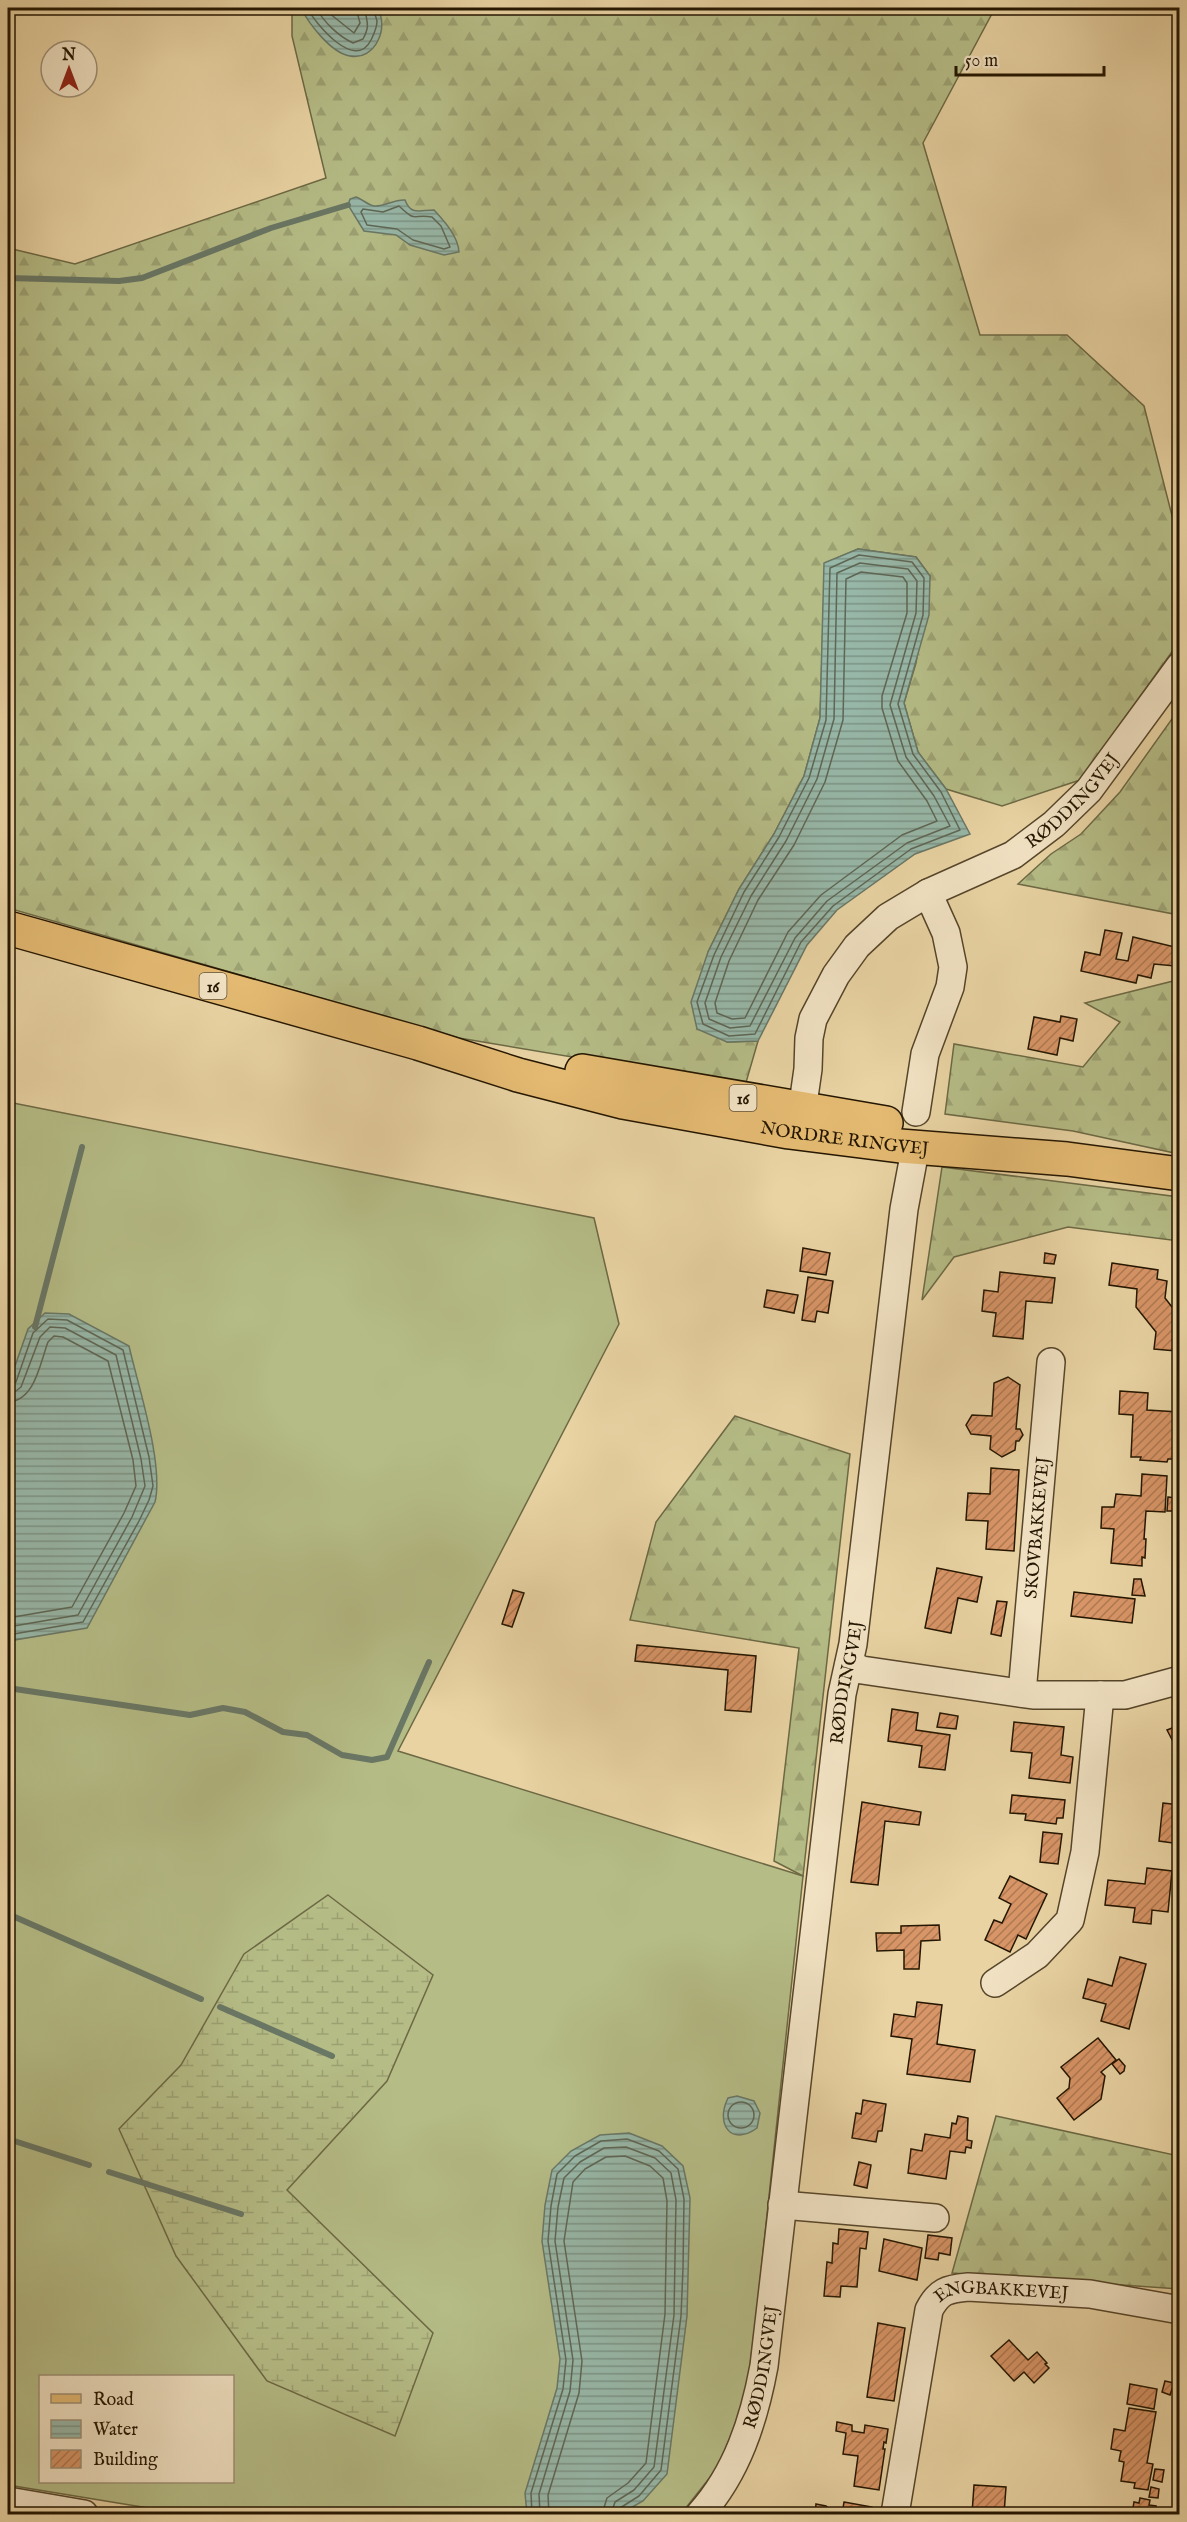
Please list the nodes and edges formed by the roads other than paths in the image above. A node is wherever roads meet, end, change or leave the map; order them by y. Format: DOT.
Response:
graph roads {
  1 [pos="1179,666"];
  2 [pos="928,893"];
  3 [pos="8,928"];
  4 [pos="916,1112"];
  5 [pos="791,1115"];
  6 [pos="913,1161"];
  7 [pos="1179,1174"];
  8 [pos="1051,1362"];
  9 [pos="849,1664"];
  10 [pos="1179,1680"];
  11 [pos="1022,1693"];
  12 [pos="1100,1695"];
  13 [pos="995,1983"];
  14 [pos="782,2205"];
  15 [pos="935,2218"];
  16 [pos="1179,2310"];
  17 [pos="8,2501"];
  18 [pos="84,2514"];
  19 [pos="700,2514"];
  20 [pos="895,2514"];
  1 -- 2 [label="street, RØDDINGVEJ"];
  2 -- 4 [label="street"];
  2 -- 5 [label="street, RØDDINGVEJ"];
  3 -- 5 [label="main road, NORDRE RINGVEJ / 16"];
  5 -- 7 [label="main road, NORDRE RINGVEJ / 16"];
  6 -- 9 [label="street, RØDDINGVEJ"];
  8 -- 11 [label="street, SKOVBAKKEVEJ"];
  9 -- 11 [label="street"];
  9 -- 14 [label="street, RØDDINGVEJ"];
  10 -- 12 [label="street"];
  11 -- 12 [label="street"];
  12 -- 13 [label="street"];
  14 -- 15 [label="street"];
  14 -- 19 [label="street, RØDDINGVEJ"];
  16 -- 20 [label="street, ENGBAKKEVEJ"];
  17 -- 18 [label="street"];
}
